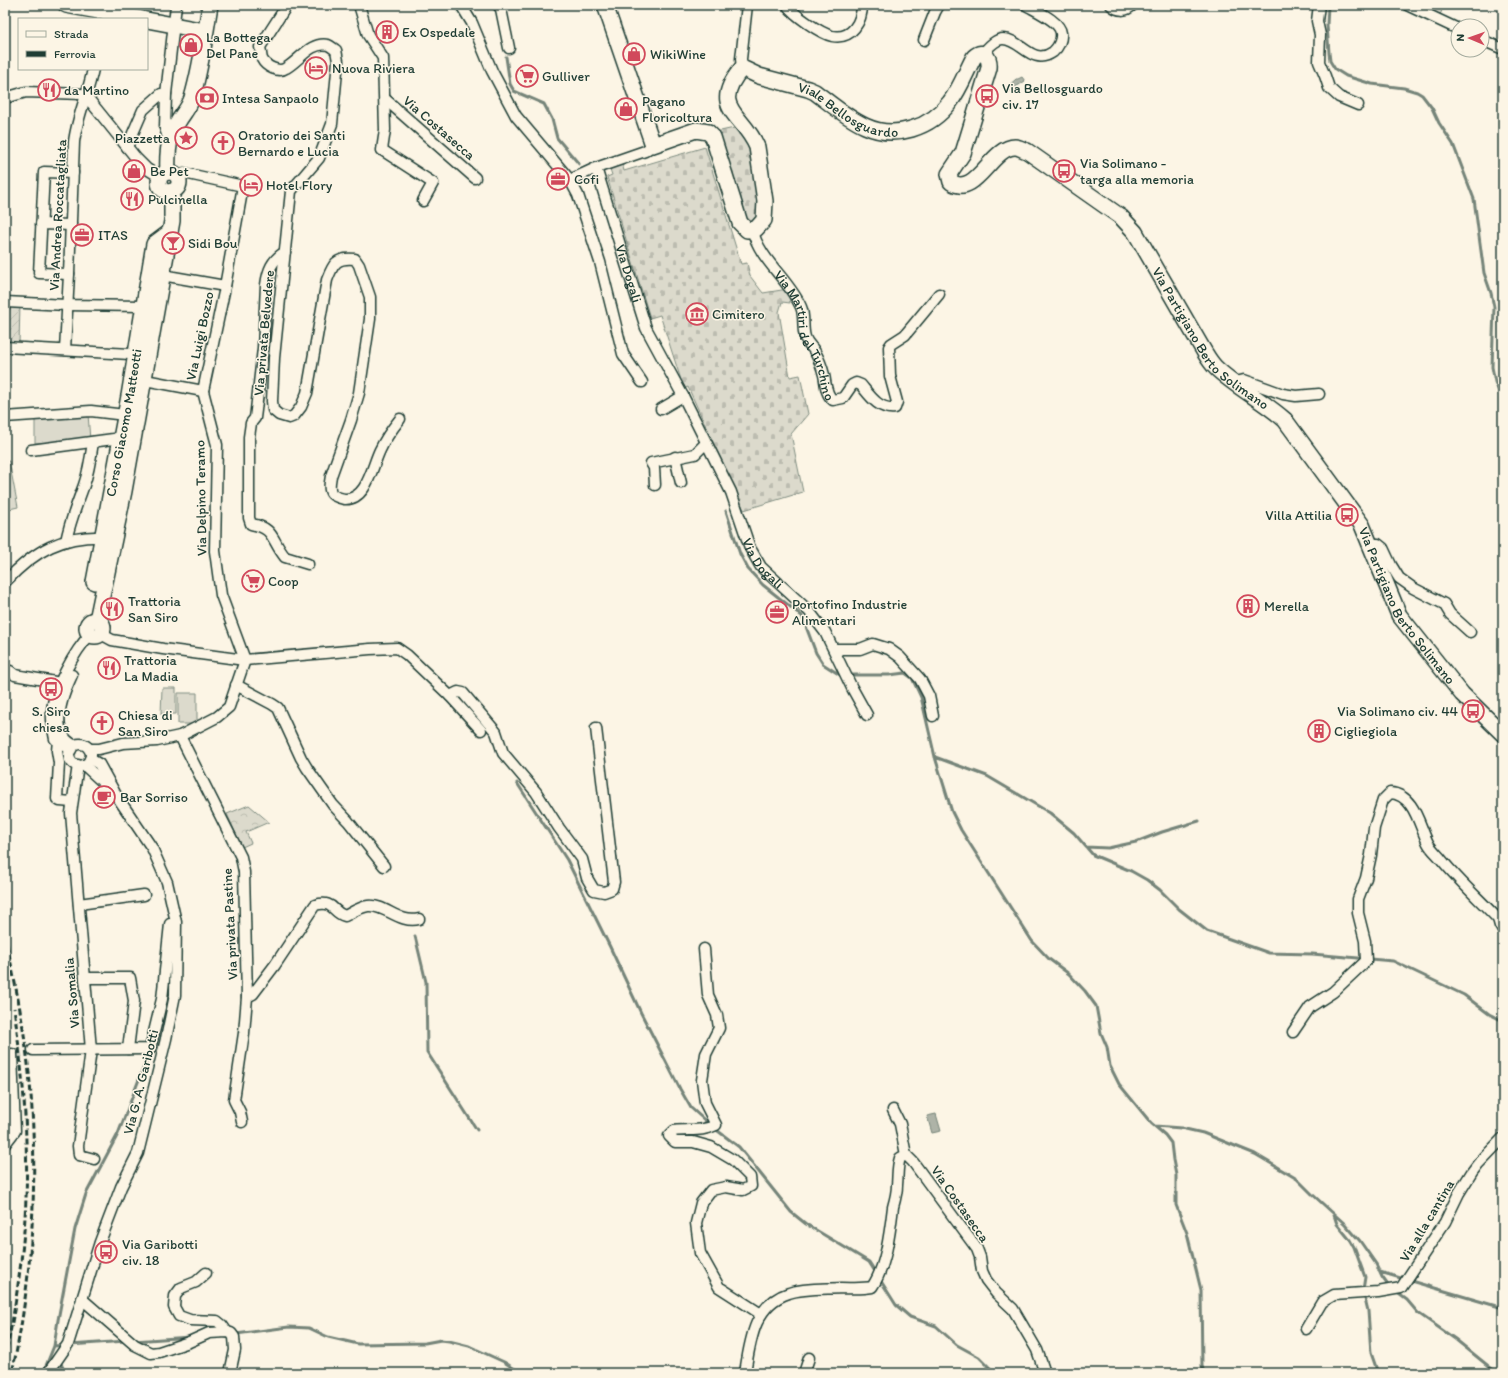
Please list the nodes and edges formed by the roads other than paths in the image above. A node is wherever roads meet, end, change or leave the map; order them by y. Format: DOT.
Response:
graph roads {
  1 [pos="66,5"];
  2 [pos="176,5"];
  3 [pos="210,5"];
  4 [pos="287,5"];
  5 [pos="359,5"];
  6 [pos="461,5"];
  7 [pos="498,5"];
  8 [pos="605,5"];
  9 [pos="747,5"];
  10 [pos="787,5"];
  11 [pos="862,5"];
  12 [pos="939,5"];
  13 [pos="1026,5"];
  14 [pos="1111,5"];
  15 [pos="1133,5"];
  16 [pos="1319,5"];
  17 [pos="1407,5"];
  18 [pos="113,13"];
  19 [pos="137,18"];
  20 [pos="148,20"];
  21 [pos="174,25"];
  22 [pos="1450,25"];
  23 [pos="205,31"];
  24 [pos="924,40"];
  25 [pos="1490,44"];
  26 [pos="509,48"];
  27 [pos="1503,50"];
  28 [pos="983,53"];
  29 [pos="742,68"];
  30 [pos="93,70"];
  31 [pos="166,94"];
  32 [pos="86,96"];
  33 [pos="5,98"];
  34 [pos="384,99"];
  35 [pos="1358,105"];
  36 [pos="170,138"];
  37 [pos="653,145"];
  38 [pos="127,147"];
  39 [pos="596,168"];
  40 [pos="73,173"];
  41 [pos="168,175"];
  42 [pos="475,178"];
  43 [pos="570,180"];
  44 [pos="423,201"];
  45 [pos="41,224"];
  46 [pos="71,225"];
  47 [pos="752,229"];
  48 [pos="170,232"];
  49 [pos="285,252"];
  50 [pos="69,274"];
  51 [pos="162,275"];
  52 [pos="225,286"];
  53 [pos="939,294"];
  54 [pos="5,302"];
  55 [pos="68,305"];
  56 [pos="143,306"];
  57 [pos="5,347"];
  58 [pos="65,350"];
  59 [pos="142,353"];
  60 [pos="145,380"];
  61 [pos="642,382"];
  62 [pos="1236,384"];
  63 [pos="203,391"];
  64 [pos="1319,394"];
  65 [pos="683,396"];
  66 [pos="661,408"];
  67 [pos="125,415"];
  68 [pos="5,417"];
  69 [pos="400,419"];
  70 [pos="121,438"];
  71 [pos="93,442"];
  72 [pos="706,443"];
  73 [pos="31,450"];
  74 [pos="675,457"];
  75 [pos="680,483"];
  76 [pos="655,485"];
  77 [pos="108,537"];
  78 [pos="66,541"];
  79 [pos="1371,544"];
  80 [pos="308,564"];
  81 [pos="5,582"];
  82 [pos="95,629"];
  83 [pos="1470,632"];
  84 [pos="834,649"];
  85 [pos="245,660"];
  86 [pos="10,671"];
  87 [pos="61,683"];
  88 [pos="236,686"];
  89 [pos="450,696"];
  90 [pos="867,715"];
  91 [pos="933,716"];
  92 [pos="596,728"];
  93 [pos="481,730"];
  94 [pos="1503,734"];
  95 [pos="180,736"];
  96 [pos="58,740"];
  97 [pos="73,748"];
  98 [pos="88,762"];
  99 [pos="72,807"];
  100 [pos="384,866"];
  101 [pos="166,882"];
  102 [pos="144,895"];
  103 [pos="79,904"];
  104 [pos="1501,917"];
  105 [pos="419,919"];
  106 [pos="1503,931"];
  107 [pos="704,949"];
  108 [pos="85,978"];
  109 [pos="248,997"];
  110 [pos="1293,1032"];
  111 [pos="128,1049"];
  112 [pos="33,1050"];
  113 [pos="91,1050"];
  114 [pos="9,1058"];
  115 [pos="5,1092"];
  116 [pos="5,1096"];
  117 [pos="893,1110"];
  118 [pos="242,1122"];
  119 [pos="5,1129"];
  120 [pos="1503,1138"];
  121 [pos="5,1144"];
  122 [pos="906,1155"];
  123 [pos="94,1159"];
  124 [pos="206,1273"];
  125 [pos="82,1299"];
  126 [pos="761,1314"];
  127 [pos="1306,1329"];
  128 [pos="227,1332"];
  129 [pos="809,1358"];
  130 [pos="48,1372"];
  131 [pos="230,1373"];
  132 [pos="745,1373"];
  133 [pos="804,1373"];
  134 [pos="1045,1373"];
  1 -- 18 [label="street"];
  2 -- 21 [label="street"];
  3 -- 23 [label="street"];
  4 -- 49 [label="street, Via privata Belvedere"];
  5 -- 34 [label="street, Via Costasecca"];
  6 -- 43 [label="street"];
  7 -- 26 [label="street"];
  8 -- 37 [label="street"];
  9 -- 29 [label="street"];
  10 -- 11 [label="street"];
  12 -- 24 [label="street"];
  13 -- 28 [label="street"];
  14 -- 15 [label="street"];
  16 -- 35 [label="street"];
  17 -- 22 [label="street"];
  18 -- 19 [label="street"];
  20 -- 21 [label="street"];
  21 -- 23 [label="street"];
  21 -- 31 [label="street"];
  23 -- 36 [label="street"];
  25 -- 27 [label="street"];
  28 -- 29 [label="street, Viale Bellosguardo"];
  28 -- 62 [label="street, Via Partigiano Berto Solimano"];
  29 -- 47 [label="street"];
  30 -- 32 [label="street, Via Andrea Roccatagliata"];
  31 -- 36 [label="street"];
  31 -- 38 [label="street"];
  32 -- 33 [label="street"];
  32 -- 38 [label="street"];
  32 -- 40 [label="street, Via Andrea Roccatagliata"];
  34 -- 42 [label="street, Via Costasecca"];
  34 -- 44 [label="street, Via Costasecca"];
  36 -- 41 [label="street"];
  37 -- 39 [label="street"];
  37 -- 47 [label="street, Via Martiri del Turchino"];
  38 -- 41 [label="street"];
  39 -- 43 [label="street"];
  39 -- 65 [label="street, Via Dogali"];
  40 -- 45 [label="street"];
  40 -- 46 [label="street, Via Andrea Roccatagliata"];
  41 -- 48 [label="street, Corso Giacomo Matteotti"];
  41 -- 52 [label="street, Via Luigi Bozzo"];
  43 -- 61 [label="street"];
  45 -- 46 [label="street"];
  45 -- 50 [label="street"];
  46 -- 50 [label="street, Via Andrea Roccatagliata"];
  47 -- 53 [label="street, Via Martiri del Turchino"];
  48 -- 51 [label="street, Corso Giacomo Matteotti"];
  48 -- 56 [label="street, Corso Giacomo Matteotti"];
  49 -- 69 [label="street, Via privata Belvedere"];
  49 -- 80 [label="street"];
  50 -- 55 [label="street, Via Andrea Roccatagliata"];
  51 -- 52 [label="street"];
  51 -- 59 [label="street, Corso Giacomo Matteotti"];
  52 -- 63 [label="street, Via Luigi Bozzo"];
  54 -- 55 [label="street"];
  55 -- 56 [label="street"];
  55 -- 58 [label="street, Via Andrea Roccatagliata"];
  56 -- 59 [label="street, Corso Giacomo Matteotti"];
  57 -- 58 [label="street"];
  58 -- 59 [label="street"];
  59 -- 60 [label="street, Corso Giacomo Matteotti"];
  59 -- 67 [label="street, Corso Giacomo Matteotti"];
  60 -- 63 [label="street"];
  60 -- 77 [label="street, Corso Giacomo Matteotti"];
  62 -- 64 [label="street"];
  62 -- 79 [label="street, Via Partigiano Berto Solimano"];
  63 -- 85 [label="street, Via Delpino Teramo"];
  65 -- 66 [label="street"];
  65 -- 72 [label="street, Via Dogali"];
  67 -- 68 [label="street"];
  67 -- 70 [label="street, Corso Giacomo Matteotti"];
  70 -- 71 [label="street"];
  70 -- 77 [label="street, Corso Giacomo Matteotti"];
  71 -- 73 [label="street"];
  71 -- 78 [label="street"];
  72 -- 74 [label="street"];
  72 -- 84 [label="street, Via Dogali"];
  74 -- 75 [label="street"];
  74 -- 76 [label="street"];
  77 -- 78 [label="street"];
  77 -- 82 [label="street, Corso Giacomo Matteotti"];
  78 -- 81 [label="street"];
  79 -- 83 [label="street"];
  79 -- 94 [label="street, Via Partigiano Berto Solimano"];
  82 -- 85 [label="street"];
  82 -- 87 [label="street"];
  82 -- 97 [label="street"];
  84 -- 90 [label="street, Via Dogali"];
  84 -- 91 [label="street"];
  85 -- 88 [label="street"];
  85 -- 89 [label="street"];
  86 -- 87 [label="street"];
  87 -- 96 [label="street"];
  88 -- 95 [label="street"];
  88 -- 100 [label="street"];
  89 -- 92 [label="street"];
  89 -- 93 [label="street"];
  95 -- 98 [label="street"];
  95 -- 109 [label="street, Via privata Pastine"];
  96 -- 97 [label="street"];
  96 -- 99 [label="street"];
  97 -- 98 [label="street"];
  97 -- 98 [label="street"];
  98 -- 99 [label="street, Via Somalia"];
  98 -- 101 [label="street, Via G. A. Garibotti"];
  99 -- 103 [label="street, Via Somalia"];
  101 -- 111 [label="street"];
  101 -- 125 [label="street, Via G. A. Garibotti"];
  102 -- 103 [label="street"];
  103 -- 108 [label="street, Via Somalia"];
  104 -- 106 [label="street"];
  104 -- 110 [label="street"];
  105 -- 109 [label="street"];
  107 -- 126 [label="street"];
  108 -- 111 [label="street"];
  108 -- 113 [label="street, Via Somalia"];
  109 -- 118 [label="street, Via privata Pastine"];
  111 -- 113 [label="street"];
  112 -- 113 [label="street"];
  113 -- 123 [label="street, Via Somalia"];
  114 -- 121 [label="street"];
  115 -- 116 [label="street"];
  116 -- 119 [label="street"];
  117 -- 122 [label="street, Via Costasecca"];
  120 -- 127 [label="street, Via alla cantina"];
  122 -- 126 [label="street"];
  122 -- 134 [label="street, Via Costasecca"];
  124 -- 128 [label="street"];
  125 -- 128 [label="street"];
  125 -- 130 [label="street, Via G. A. Garibotti"];
  126 -- 132 [label="street"];
  128 -- 131 [label="street"];
  129 -- 133 [label="street"];
}
